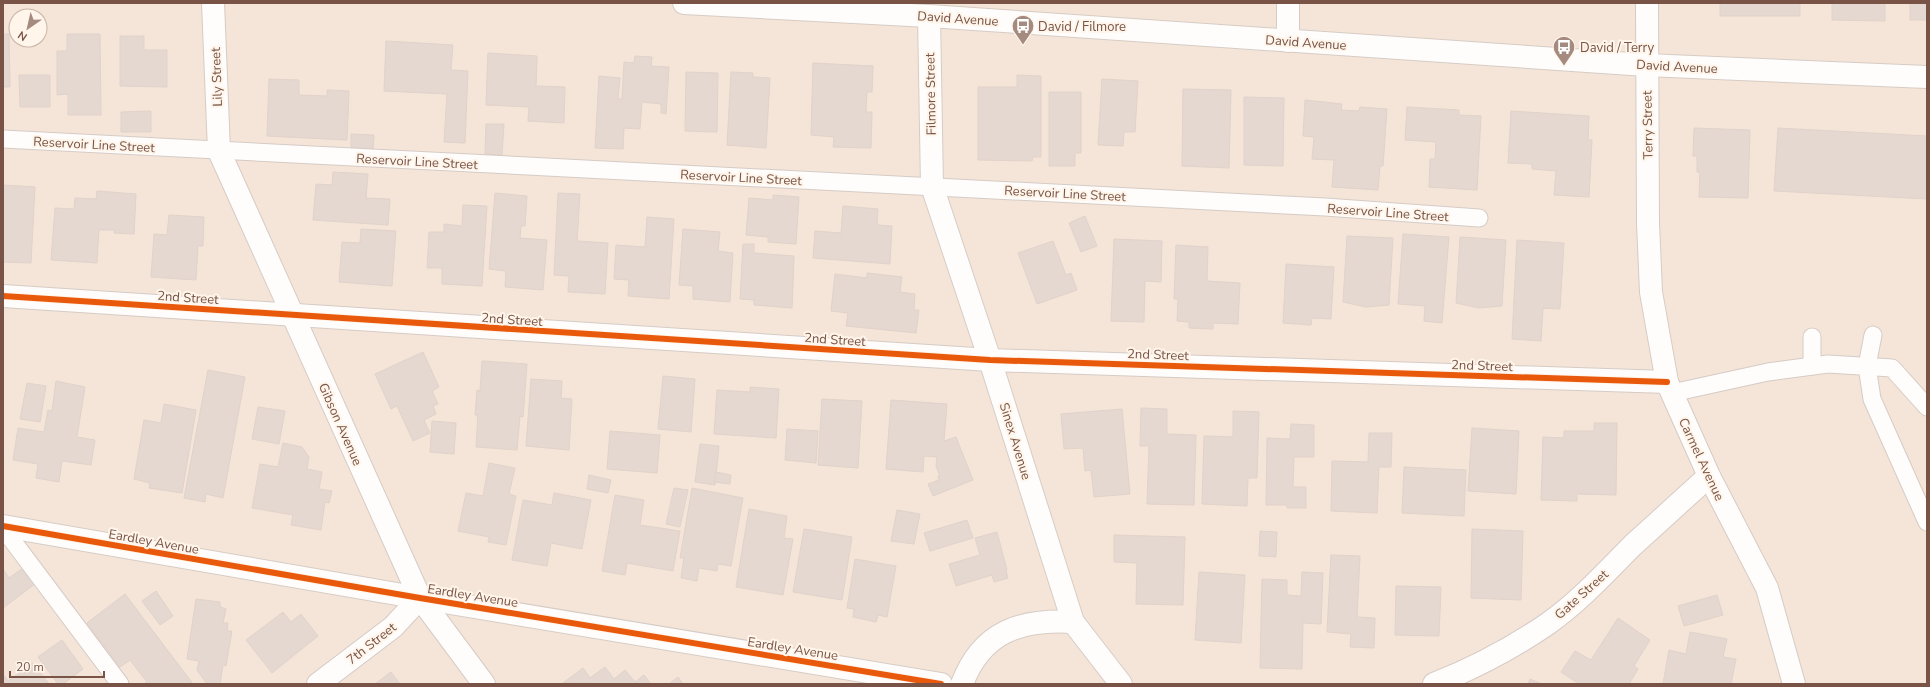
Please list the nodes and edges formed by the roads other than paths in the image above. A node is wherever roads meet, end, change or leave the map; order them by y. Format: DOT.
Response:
graph roads {
  1 [pos="213,3"];
  2 [pos="684,3"];
  3 [pos="1288,3"];
  4 [pos="1647,3"];
  5 [pos="929,10"];
  6 [pos="1288,41"];
  7 [pos="1646,65"];
  8 [pos="1927,77"];
  9 [pos="3,139"];
  10 [pos="219,152"];
  11 [pos="932,186"];
  12 [pos="1479,218"];
  13 [pos="1648,223"];
  14 [pos="3,296"];
  15 [pos="293,316"];
  16 [pos="1873,335"];
  17 [pos="1812,337"];
  18 [pos="990,360"];
  19 [pos="1812,366"];
  20 [pos="1867,366"];
  21 [pos="1669,387"];
  22 [pos="1927,407"];
  23 [pos="1709,476"];
  24 [pos="1927,522"];
  25 [pos="3,527"];
  26 [pos="420,598"];
  27 [pos="1072,622"];
  28 [pos="120,684"];
  29 [pos="318,684"];
  30 [pos="484,684"];
  31 [pos="941,684"];
  32 [pos="962,684"];
  33 [pos="1121,684"];
  34 [pos="1434,684"];
  35 [pos="1794,684"];
  1 -- 10 [label="street, Lily Street"];
  2 -- 5 [label="street, David Avenue"];
  3 -- 6 [label="street"];
  4 -- 7 [label="street, Terry Street"];
  5 -- 6 [label="street, David Avenue"];
  5 -- 11 [label="street, Filmore Street"];
  6 -- 7 [label="street, David Avenue"];
  7 -- 8 [label="street, David Avenue"];
  7 -- 13 [label="street, Terry Street"];
  9 -- 10 [label="lane, Reservoir Line Street"];
  10 -- 11 [label="lane, Reservoir Line Street"];
  10 -- 15 [label="street, Gibson Avenue"];
  11 -- 12 [label="lane, Reservoir Line Street"];
  11 -- 18 [label="street, Sinex Avenue"];
  13 -- 21 [label="street, Carmel Avenue"];
  14 -- 15 [label="street, 2nd Street"];
  15 -- 18 [label="street, 2nd Street"];
  15 -- 26 [label="street, Gibson Avenue"];
  16 -- 20 [label="lane"];
  17 -- 19 [label="lane"];
  18 -- 21 [label="street, 2nd Street"];
  18 -- 27 [label="street, Sinex Avenue"];
  19 -- 20 [label="lane"];
  19 -- 21 [label="lane"];
  20 -- 22 [label="lane"];
  20 -- 24 [label="lane"];
  21 -- 23 [label="street, Carmel Avenue"];
  23 -- 34 [label="street, Gate Street"];
  23 -- 35 [label="street, Carmel Avenue"];
  25 -- 26 [label="street, Eardley Avenue"];
  25 -- 28 [label="lane"];
  26 -- 29 [label="street, 7th Street"];
  26 -- 30 [label="street, Gibson Avenue"];
  26 -- 31 [label="street, Eardley Avenue"];
  27 -- 32 [label="street"];
  27 -- 33 [label="street, Sinex Avenue"];
}
